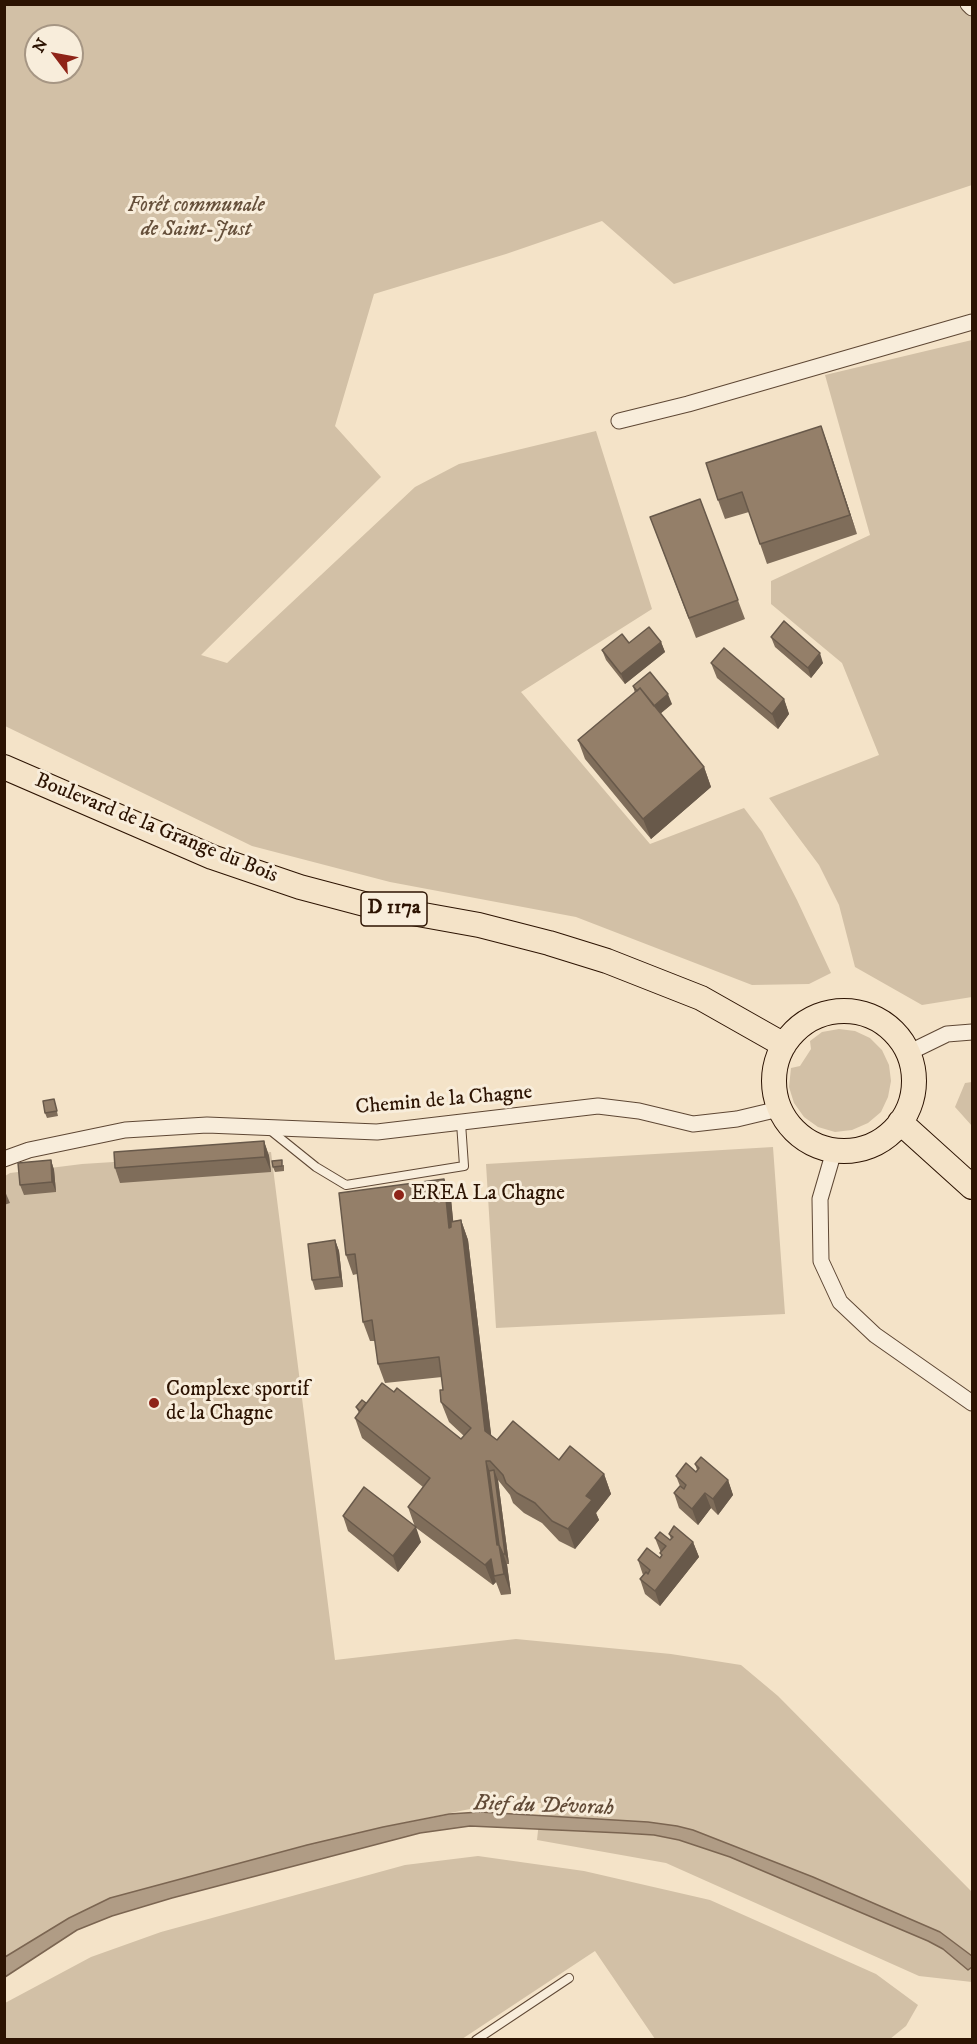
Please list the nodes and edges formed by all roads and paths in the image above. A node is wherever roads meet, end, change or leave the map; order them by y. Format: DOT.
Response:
graph roads {
  1 [pos="968,4"];
  2 [pos="972,8"];
  3 [pos="972,322"];
  4 [pos="619,422"];
  5 [pos="4,767"];
  6 [pos="972,1032"];
  7 [pos="784,1045"];
  8 [pos="908,1053"];
  9 [pos="779,1109"];
  10 [pos="900,1122"];
  11 [pos="461,1123"];
  12 [pos="267,1128"];
  13 [pos="834,1151"];
  14 [pos="4,1159"];
  15 [pos="972,1187"];
  16 [pos="972,1403"];
  17 [pos="569,1978"];
  18 [pos="476,2040"];
  1 -- 2 [label="street"];
  3 -- 4 [label="street"];
  5 -- 7 [label="main road, Boulevard de la Grange du Bois / D 117a"];
  6 -- 8 [label="street"];
  7 -- 8 [label="main road"];
  7 -- 9 [label="main road"];
  8 -- 10 [label="main road"];
  9 -- 11 [label="street, Chemin de la Chagne"];
  9 -- 13 [label="main road"];
  10 -- 13 [label="main road"];
  10 -- 15 [label="main road"];
  11 -- 12 [label="street, Chemin de la Chagne"];
  11 -- 12 [label="lane"];
  12 -- 14 [label="street, Chemin de la Chagne"];
  13 -- 16 [label="street"];
  17 -- 18 [label="lane"];
}
